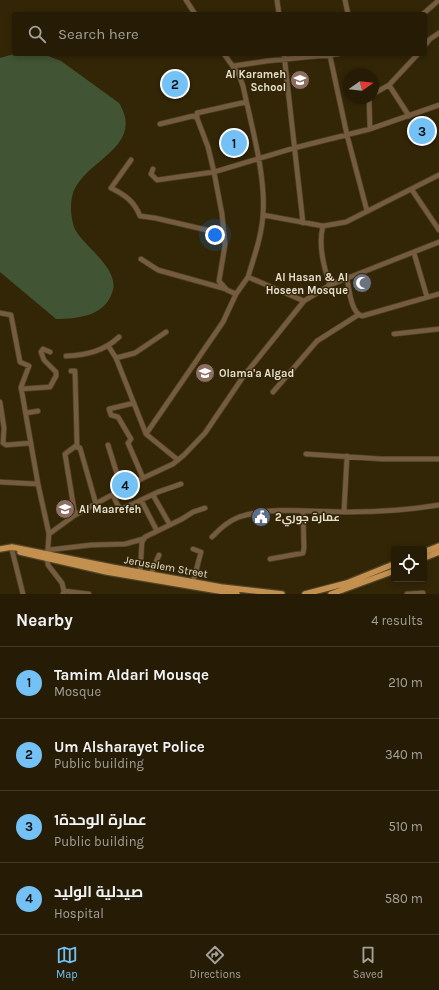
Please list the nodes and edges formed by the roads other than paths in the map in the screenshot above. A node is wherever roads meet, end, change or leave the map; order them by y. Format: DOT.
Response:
graph roads {
  1 [pos="186,0"];
  2 [pos="277,0"];
  3 [pos="345,0"];
  4 [pos="438,2"];
  5 [pos="194,12"];
  6 [pos="279,12"];
  7 [pos="348,12"];
  8 [pos="426,12"];
  9 [pos="439,33"];
  10 [pos="427,42"];
  11 [pos="226,56"];
  12 [pos="330,56"];
  13 [pos="416,56"];
  14 [pos="284,57"];
  15 [pos="233,66"];
  16 [pos="388,85"];
  17 [pos="379,90"];
  18 [pos="246,102"];
  19 [pos="369,104"];
  20 [pos="439,105"];
  21 [pos="410,116"];
  22 [pos="197,118"];
  23 [pos="160,124"];
  24 [pos="370,129"];
  25 [pos="347,135"];
  26 [pos="294,148"];
  27 [pos="258,159"];
  28 [pos="131,160"];
  29 [pos="153,169"];
  30 [pos="214,172"];
  31 [pos="439,175"];
  32 [pos="412,190"];
  33 [pos="367,211"];
  34 [pos="263,216"];
  35 [pos="303,223"];
  36 [pos="323,226"];
  37 [pos="439,230"];
  38 [pos="224,234"];
  39 [pos="439,242"];
  40 [pos="414,253"];
  41 [pos="141,260"];
  42 [pos="248,277"];
  43 [pos="347,278"];
  44 [pos="330,285"];
  45 [pos="227,290"];
  46 [pos="236,294"];
  47 [pos="439,294"];
  48 [pos="427,298"];
  49 [pos="304,302"];
  50 [pos="0,313"];
  51 [pos="358,315"];
  52 [pos="439,329"];
  53 [pos="166,332"];
  54 [pos="394,334"];
  55 [pos="119,337"];
  56 [pos="109,347"];
  57 [pos="50,352"];
  58 [pos="66,356"];
  59 [pos="116,358"];
  60 [pos="71,371"];
  61 [pos="22,389"];
  62 [pos="273,392"];
  63 [pos="0,402"];
  64 [pos="134,403"];
  65 [pos="38,411"];
  66 [pos="26,413"];
  67 [pos="146,434"];
  68 [pos="31,443"];
  69 [pos="108,445"];
  70 [pos="76,447"];
  71 [pos="306,454"];
  72 [pos="346,456"];
  73 [pos="439,459"];
  74 [pos="178,460"];
  75 [pos="143,478"];
  76 [pos="0,482"];
  77 [pos="38,484"];
  78 [pos="182,484"];
  79 [pos="122,490"];
  80 [pos="113,495"];
  81 [pos="153,495"];
  82 [pos="141,500"];
  83 [pos="96,504"];
  84 [pos="439,505"];
  85 [pos="205,508"];
  86 [pos="302,511"];
  87 [pos="344,512"];
  88 [pos="75,515"];
  89 [pos="170,525"];
  90 [pos="157,531"];
  91 [pos="49,534"];
  92 [pos="212,537"];
  93 [pos="143,539"];
  94 [pos="439,546"];
  95 [pos="0,549"];
  96 [pos="193,549"];
  97 [pos="12,550"];
  98 [pos="427,551"];
  99 [pos="439,552"];
  100 [pos="0,553"];
  101 [pos="47,555"];
  102 [pos="159,555"];
  103 [pos="427,557"];
  104 [pos="270,559"];
  105 [pos="391,565"];
  106 [pos="140,572"];
  107 [pos="391,572"];
  108 [pos="150,576"];
  109 [pos="193,582"];
  110 [pos="63,593"];
  111 [pos="423,593"];
  112 [pos="23,594"];
  113 [pos="89,594"];
  114 [pos="238,594"];
  115 [pos="282,594"];
  116 [pos="305,594"];
  117 [pos="331,594"];
  118 [pos="407,594"];
  1 -- 5 [label="street"];
  2 -- 6 [label="street"];
  3 -- 7 [label="street"];
  4 -- 8 [label="street"];
  9 -- 10 [label="street"];
  11 -- 15 [label="street"];
  12 -- 14 [label="street"];
  12 -- 25 [label="street"];
  13 -- 16 [label="street"];
  14 -- 15 [label="street"];
  14 -- 26 [label="street"];
  15 -- 18 [label="street"];
  16 -- 17 [label="street"];
  16 -- 21 [label="street"];
  18 -- 22 [label="street"];
  18 -- 27 [label="street"];
  19 -- 24 [label="street"];
  20 -- 21 [label="street"];
  21 -- 24 [label="street"];
  22 -- 23 [label="street"];
  22 -- 30 [label="street"];
  24 -- 25 [label="street"];
  25 -- 26 [label="street"];
  25 -- 33 [label="street"];
  26 -- 27 [label="street"];
  26 -- 35 [label="street"];
  27 -- 30 [label="street"];
  27 -- 34 [label="street"];
  28 -- 38 [label="street"];
  29 -- 30 [label="street"];
  30 -- 38 [label="street"];
  31 -- 32 [label="street"];
  32 -- 33 [label="street"];
  32 -- 37 [label="street"];
  33 -- 36 [label="street"];
  34 -- 35 [label="street"];
  34 -- 42 [label="street"];
  35 -- 36 [label="street"];
  36 -- 44 [label="street"];
  38 -- 45 [label="street"];
  39 -- 40 [label="street"];
  40 -- 43 [label="street"];
  40 -- 48 [label="street"];
  41 -- 45 [label="street"];
  42 -- 46 [label="street"];
  42 -- 49 [label="street"];
  43 -- 44 [label="street"];
  43 -- 51 [label="street"];
  44 -- 49 [label="street"];
  45 -- 46 [label="street"];
  46 -- 67 [label="street"];
  47 -- 48 [label="street"];
  48 -- 51 [label="street"];
  49 -- 74 [label="street"];
  50 -- 61 [label="street"];
  51 -- 62 [label="street"];
  52 -- 54 [label="street"];
  53 -- 59 [label="street"];
  55 -- 56 [label="street"];
  56 -- 58 [label="street"];
  56 -- 59 [label="street"];
  57 -- 61 [label="street"];
  59 -- 64 [label="street"];
  60 -- 70 [label="street"];
  61 -- 66 [label="street"];
  63 -- 68 [label="street"];
  64 -- 67 [label="street"];
  64 -- 75 [label="street"];
  65 -- 66 [label="street"];
  66 -- 68 [label="street"];
  67 -- 74 [label="street"];
  68 -- 77 [label="street"];
  69 -- 79 [label="street"];
  70 -- 83 [label="street"];
  70 -- 88 [label="street"];
  71 -- 72 [label="street"];
  72 -- 73 [label="street"];
  72 -- 87 [label="street"];
  74 -- 75 [label="street"];
  75 -- 79 [label="street"];
  76 -- 77 [label="street"];
  77 -- 91 [label="street"];
  78 -- 81 [label="street"];
  79 -- 80 [label="street"];
  80 -- 82 [label="street"];
  80 -- 83 [label="street"];
  81 -- 82 [label="street"];
  81 -- 89 [label="street"];
  82 -- 90 [label="street"];
  83 -- 88 [label="street"];
  84 -- 87 [label="street"];
  85 -- 89 [label="street"];
  86 -- 87 [label="street"];
  86 -- 92 [label="street"];
  86 -- 104 [label="street"];
  88 -- 91 [label="street"];
  89 -- 90 [label="street"];
  90 -- 93 [label="street"];
  91 -- 101 [label="street"];
  93 -- 101 [label="street"];
  93 -- 106 [label="street"];
  94 -- 98 [label="main road"];
  95 -- 101 [label="main road"];
  96 -- 109 [label="street"];
  97 -- 100 [label="main road"];
  97 -- 101 [label="main road"];
  97 -- 112 [label="street"];
  99 -- 103 [label="main road"];
  101 -- 106 [label="main road, Jerusalem Street"];
  101 -- 108 [label="main road, Jerusalem Street"];
  101 -- 110 [label="street"];
  102 -- 108 [label="street"];
  105 -- 116 [label="main road"];
  106 -- 108 [label="main road, Jerusalem Street"];
  107 -- 117 [label="main road"];
  108 -- 109 [label="main road, Jerusalem Street"];
  108 -- 114 [label="main road, Jerusalem Street"];
  109 -- 115 [label="main road, Jerusalem Street"];
  110 -- 113 [label="street"];
  111 -- 118 [label="street"];
}
